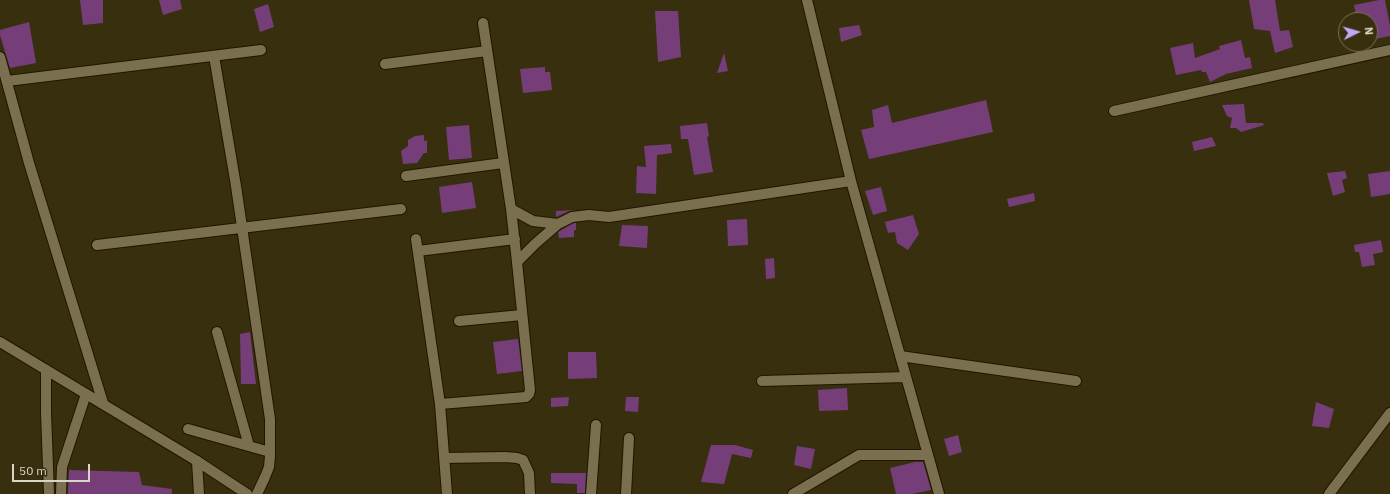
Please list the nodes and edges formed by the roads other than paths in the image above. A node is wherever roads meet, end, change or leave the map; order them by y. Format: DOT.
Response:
graph roads {
  1 [pos="807,0"];
  2 [pos="483,22"];
  3 [pos="261,50"];
  4 [pos="1390,50"];
  5 [pos="487,51"];
  6 [pos="214,56"];
  7 [pos="0,57"];
  8 [pos="385,64"];
  9 [pos="7,81"];
  10 [pos="1114,111"];
  11 [pos="503,163"];
  12 [pos="406,176"];
  13 [pos="851,181"];
  14 [pos="401,209"];
  15 [pos="511,209"];
  16 [pos="558,224"];
  17 [pos="242,227"];
  18 [pos="416,239"];
  19 [pos="515,240"];
  20 [pos="97,246"];
  21 [pos="418,251"];
  22 [pos="517,262"];
  23 [pos="522,315"];
  24 [pos="459,321"];
  25 [pos="217,332"];
  26 [pos="0,342"];
  27 [pos="900,356"];
  28 [pos="46,370"];
  29 [pos="906,377"];
  30 [pos="762,381"];
  31 [pos="1076,381"];
  32 [pos="86,394"];
  33 [pos="103,403"];
  34 [pos="440,404"];
  35 [pos="1390,413"];
  36 [pos="596,425"];
  37 [pos="188,429"];
  38 [pos="629,438"];
  39 [pos="249,446"];
  40 [pos="270,452"];
  41 [pos="927,455"];
  42 [pos="444,458"];
  43 [pos="197,461"];
  44 [pos="49,494"];
  45 [pos="62,494"];
  46 [pos="199,494"];
  47 [pos="247,494"];
  48 [pos="257,494"];
  49 [pos="446,494"];
  50 [pos="530,494"];
  51 [pos="591,494"];
  52 [pos="626,494"];
  53 [pos="793,494"];
  54 [pos="939,494"];
  55 [pos="1329,494"];
  1 -- 13 [label="street"];
  2 -- 5 [label="street"];
  3 -- 6 [label="street"];
  4 -- 10 [label="street"];
  5 -- 8 [label="street"];
  5 -- 11 [label="street"];
  6 -- 9 [label="street"];
  6 -- 17 [label="street"];
  7 -- 9 [label="street"];
  9 -- 33 [label="street"];
  11 -- 12 [label="street"];
  11 -- 15 [label="street"];
  13 -- 16 [label="street"];
  13 -- 27 [label="street"];
  14 -- 17 [label="street"];
  15 -- 16 [label="street"];
  15 -- 19 [label="street"];
  16 -- 22 [label="street"];
  17 -- 20 [label="street"];
  17 -- 40 [label="street"];
  18 -- 21 [label="street"];
  19 -- 21 [label="street"];
  19 -- 22 [label="street"];
  21 -- 34 [label="street"];
  22 -- 23 [label="street"];
  23 -- 24 [label="street"];
  23 -- 34 [label="street"];
  25 -- 39 [label="street"];
  26 -- 28 [label="street"];
  27 -- 29 [label="street"];
  27 -- 31 [label="street"];
  28 -- 32 [label="street"];
  28 -- 44 [label="street"];
  29 -- 30 [label="street"];
  29 -- 41 [label="street"];
  32 -- 33 [label="street"];
  32 -- 45 [label="street"];
  33 -- 43 [label="street"];
  34 -- 42 [label="street"];
  35 -- 55 [label="street"];
  36 -- 51 [label="street"];
  37 -- 39 [label="street"];
  38 -- 52 [label="street"];
  39 -- 40 [label="street"];
  40 -- 48 [label="street"];
  41 -- 53 [label="street"];
  41 -- 54 [label="street"];
  42 -- 49 [label="street"];
  42 -- 50 [label="street"];
  43 -- 46 [label="street"];
  43 -- 47 [label="street"];
}
